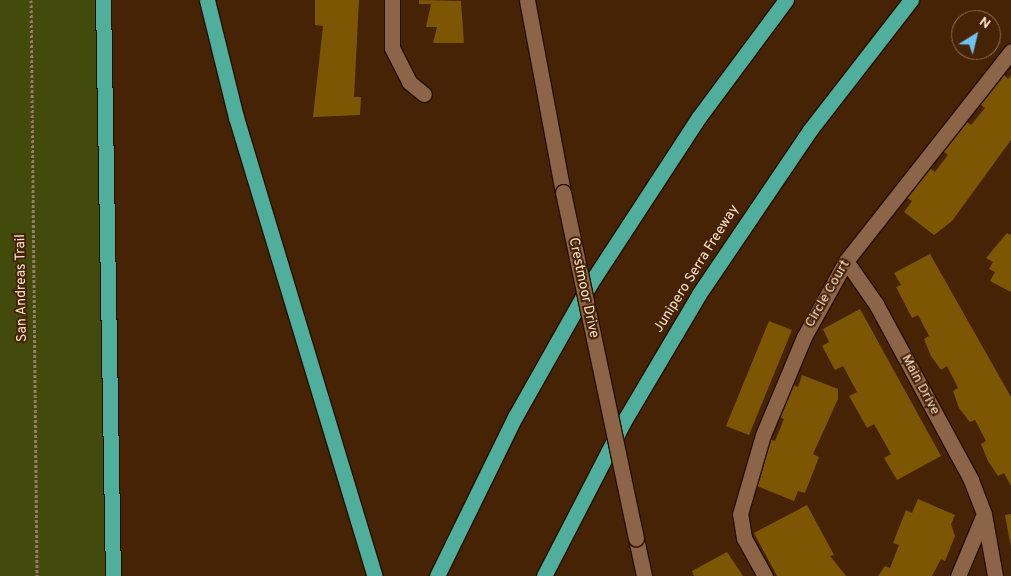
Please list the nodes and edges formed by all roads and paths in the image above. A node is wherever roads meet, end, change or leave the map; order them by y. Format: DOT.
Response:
graph roads {
  1 [pos="31,0"];
  2 [pos="103,0"];
  3 [pos="207,0"];
  4 [pos="392,0"];
  5 [pos="527,0"];
  6 [pos="786,0"];
  7 [pos="911,0"];
  8 [pos="1011,51"];
  9 [pos="424,94"];
  10 [pos="846,261"];
  11 [pos="984,514"];
  12 [pos="37,576"];
  13 [pos="113,576"];
  14 [pos="375,576"];
  15 [pos="437,576"];
  16 [pos="544,576"];
  17 [pos="644,576"];
  18 [pos="765,576"];
  19 [pos="958,576"];
  20 [pos="995,576"];
  1 -- 12 [label="path, San Andreas Trail"];
  2 -- 13 [label="highway"];
  3 -- 14 [label="highway"];
  4 -- 9 [label="street"];
  5 -- 17 [label="street, Crestmoor Drive, bridge"];
  6 -- 15 [label="highway"];
  7 -- 16 [label="highway, Junipero Serra Freeway"];
  8 -- 10 [label="street, Circle Court"];
  10 -- 11 [label="street, Main Drive"];
  10 -- 18 [label="street, Circle Court"];
  11 -- 19 [label="street"];
  11 -- 20 [label="street, Main Drive"];
}
